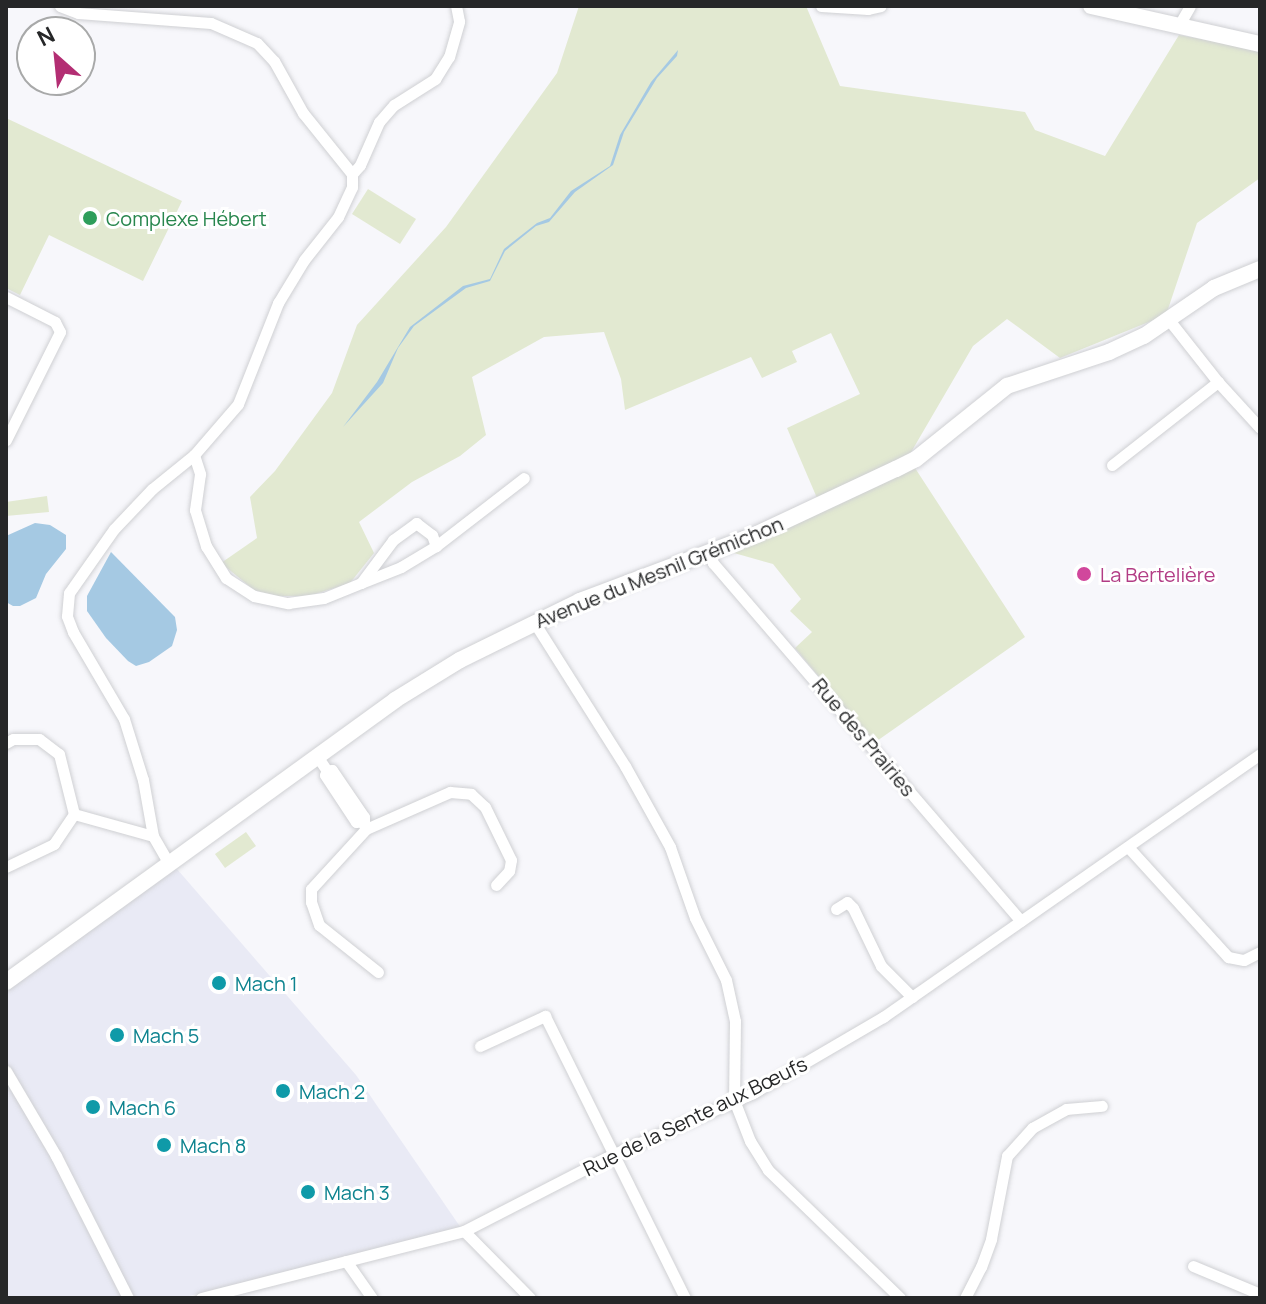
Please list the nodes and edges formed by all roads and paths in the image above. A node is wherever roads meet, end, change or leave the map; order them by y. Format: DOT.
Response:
graph roads {
  1 [pos="60,6"];
  2 [pos="456,6"];
  3 [pos="821,6"];
  4 [pos="881,6"];
  5 [pos="1091,6"];
  6 [pos="1190,6"];
  7 [pos="1179,25"];
  8 [pos="1260,44"];
  9 [pos="352,174"];
  10 [pos="1260,269"];
  11 [pos="6,297"];
  12 [pos="1169,320"];
  13 [pos="1218,382"];
  14 [pos="1260,428"];
  15 [pos="6,440"];
  16 [pos="194,455"];
  17 [pos="1112,465"];
  18 [pos="524,478"];
  19 [pos="436,546"];
  20 [pos="709,552"];
  21 [pos="361,583"];
  22 [pos="534,622"];
  23 [pos="6,743"];
  24 [pos="1260,754"];
  25 [pos="322,764"];
  26 [pos="74,814"];
  27 [pos="364,825"];
  28 [pos="153,836"];
  29 [pos="1128,847"];
  30 [pos="169,864"];
  31 [pos="6,867"];
  32 [pos="496,885"];
  33 [pos="836,909"];
  34 [pos="1021,921"];
  35 [pos="1260,952"];
  36 [pos="378,972"];
  37 [pos="6,982"];
  38 [pos="912,997"];
  39 [pos="480,1046"];
  40 [pos="6,1071"];
  41 [pos="734,1100"];
  42 [pos="1102,1106"];
  43 [pos="614,1154"];
  44 [pos="464,1231"];
  45 [pos="346,1261"];
  46 [pos="1193,1266"];
  47 [pos="1260,1294"];
  48 [pos="128,1298"];
  49 [pos="201,1298"];
  50 [pos="372,1298"];
  51 [pos="530,1298"];
  52 [pos="685,1298"];
  53 [pos="900,1298"];
  54 [pos="965,1298"];
  1 -- 9 [label="street"];
  2 -- 9 [label="street"];
  3 -- 4 [label="street"];
  5 -- 7 [label="street"];
  6 -- 7 [label="street"];
  7 -- 8 [label="street"];
  9 -- 16 [label="street"];
  10 -- 12 [label="street, Avenue du Mesnil Grémichon"];
  11 -- 15 [label="street"];
  12 -- 13 [label="street"];
  12 -- 20 [label="street, Avenue du Mesnil Grémichon"];
  13 -- 14 [label="street"];
  13 -- 17 [label="street"];
  16 -- 21 [label="street"];
  16 -- 28 [label="street"];
  18 -- 19 [label="street"];
  19 -- 21 [label="street"];
  19 -- 21 [label="street"];
  20 -- 22 [label="street, Avenue du Mesnil Grémichon"];
  20 -- 34 [label="street, Rue des Prairies"];
  22 -- 25 [label="street, Avenue du Mesnil Grémichon"];
  22 -- 41 [label="street"];
  23 -- 26 [label="street"];
  24 -- 29 [label="street, Rue de la Sente aux Bœufs"];
  25 -- 27 [label="street"];
  25 -- 30 [label="street, Avenue du Mesnil Grémichon"];
  26 -- 28 [label="street"];
  26 -- 31 [label="street"];
  27 -- 32 [label="street"];
  27 -- 36 [label="street"];
  28 -- 30 [label="street"];
  29 -- 34 [label="street, Rue de la Sente aux Bœufs"];
  29 -- 35 [label="street"];
  30 -- 37 [label="street, Avenue du Mesnil Grémichon"];
  33 -- 38 [label="street"];
  34 -- 38 [label="street, Rue de la Sente aux Bœufs"];
  38 -- 41 [label="street, Rue de la Sente aux Bœufs"];
  39 -- 43 [label="street"];
  40 -- 48 [label="street"];
  41 -- 43 [label="street, Rue de la Sente aux Bœufs"];
  41 -- 53 [label="street"];
  42 -- 54 [label="street"];
  43 -- 44 [label="street, Rue de la Sente aux Bœufs"];
  43 -- 52 [label="street"];
  44 -- 45 [label="street, Rue de la Sente aux Bœufs"];
  44 -- 51 [label="street"];
  45 -- 49 [label="street, Rue de la Sente aux Bœufs"];
  45 -- 50 [label="street"];
  46 -- 47 [label="street"];
}
